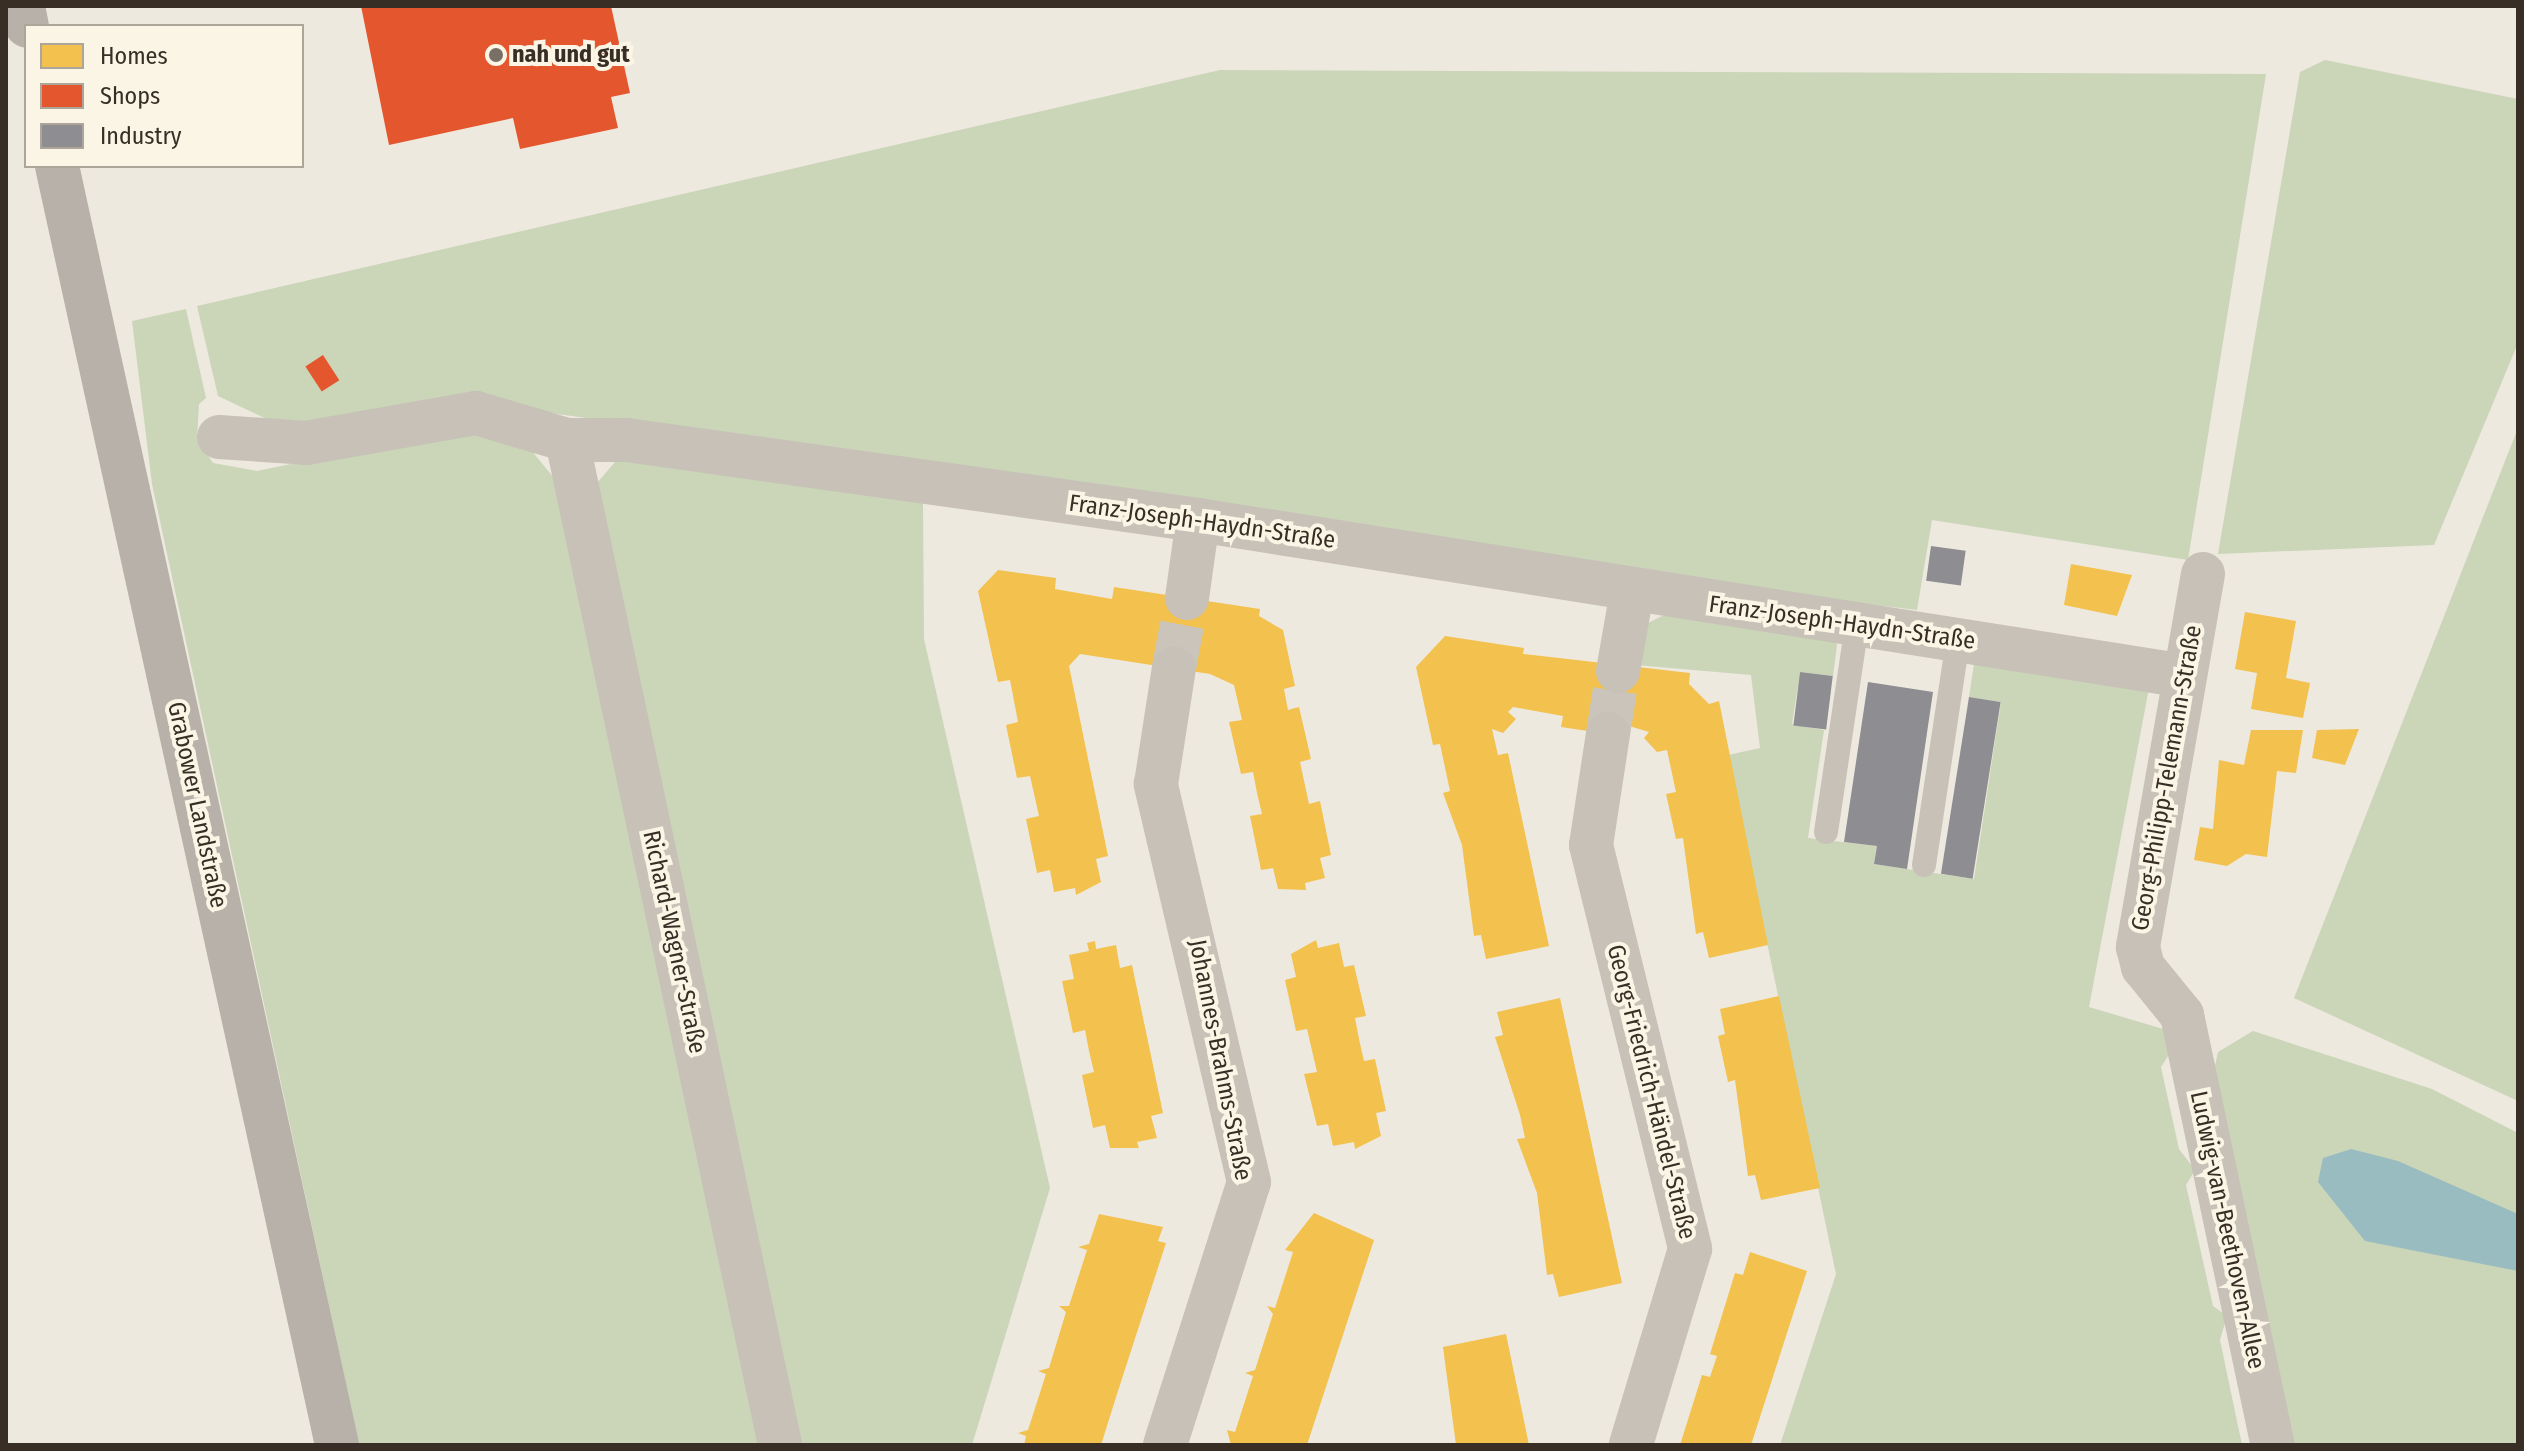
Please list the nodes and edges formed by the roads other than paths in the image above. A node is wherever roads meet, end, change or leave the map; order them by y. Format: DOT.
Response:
graph roads {
  1 [pos="57,168"];
  2 [pos="219,437"];
  3 [pos="567,440"];
  4 [pos="1198,520"];
  5 [pos="2203,574"];
  6 [pos="1632,592"];
  7 [pos="1187,598"];
  8 [pos="1857,625"];
  9 [pos="1958,640"];
  10 [pos="1174,668"];
  11 [pos="1618,671"];
  12 [pos="2185,676"];
  13 [pos="1608,734"];
  14 [pos="1826,832"];
  15 [pos="1924,865"];
  16 [pos="2182,1015"];
  17 [pos="337,1445"];
  18 [pos="780,1445"];
  19 [pos="1165,1445"];
  20 [pos="1631,1445"];
  21 [pos="2273,1445"];
  1 -- 17 [label="main road, Grabower Landstraße"];
  2 -- 3 [label="street, Franz-Joseph-Haydn-Straße"];
  3 -- 4 [label="street, Franz-Joseph-Haydn-Straße"];
  3 -- 18 [label="street, Richard-Wagner-Straße"];
  4 -- 6 [label="street, Franz-Joseph-Haydn-Straße"];
  4 -- 7 [label="street"];
  5 -- 12 [label="street, Georg-Philipp-Telemann-Straße"];
  6 -- 8 [label="street, Franz-Joseph-Haydn-Straße"];
  6 -- 11 [label="street"];
  8 -- 9 [label="street, Franz-Joseph-Haydn-Straße"];
  8 -- 14 [label="lane"];
  9 -- 12 [label="street, Franz-Joseph-Haydn-Straße"];
  9 -- 15 [label="lane"];
  10 -- 19 [label="street, Johannes-Brahms-Straße"];
  12 -- 16 [label="street, Georg-Philipp-Telemann-Straße"];
  13 -- 20 [label="street, Georg-Friedrich-Händel-Straße"];
  16 -- 21 [label="street, Ludwig-van-Beethoven-Allee"];
}
